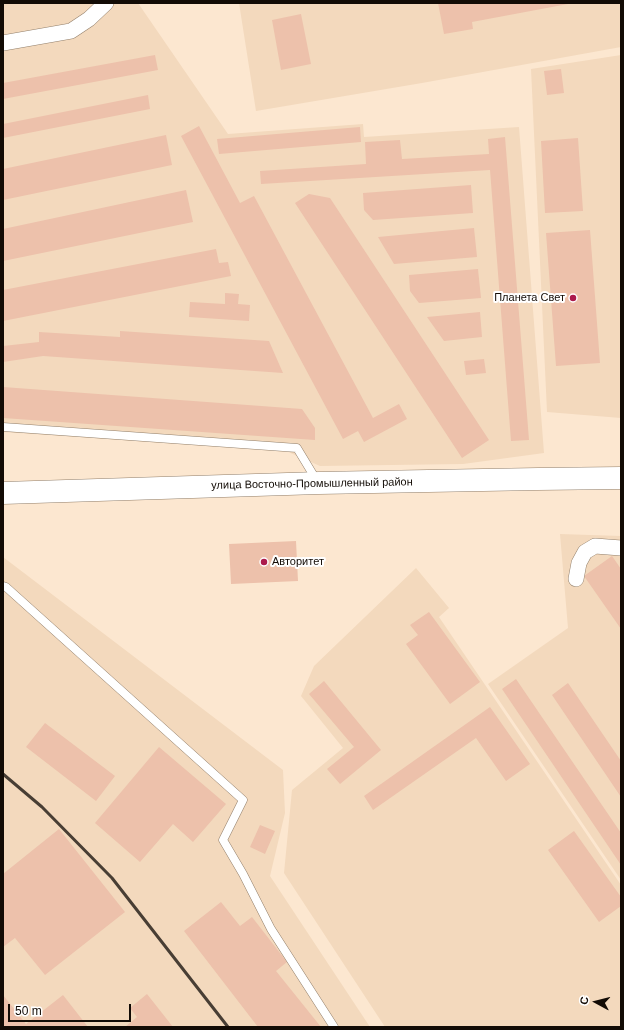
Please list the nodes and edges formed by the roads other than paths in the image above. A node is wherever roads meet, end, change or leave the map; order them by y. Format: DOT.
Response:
graph roads {
  1 [pos="106,3"];
  2 [pos="3,43"];
  3 [pos="3,427"];
  4 [pos="621,478"];
  5 [pos="319,484"];
  6 [pos="3,493"];
  7 [pos="621,548"];
  8 [pos="576,579"];
  9 [pos="3,586"];
  10 [pos="334,1027"];
  1 -- 2 [label="street"];
  3 -- 5 [label="lane"];
  4 -- 5 [label="street, улица Восточно-Промышленный район"];
  5 -- 6 [label="street, улица Восточно-Промышленный район"];
  7 -- 8 [label="street"];
  9 -- 10 [label="lane"];
}
